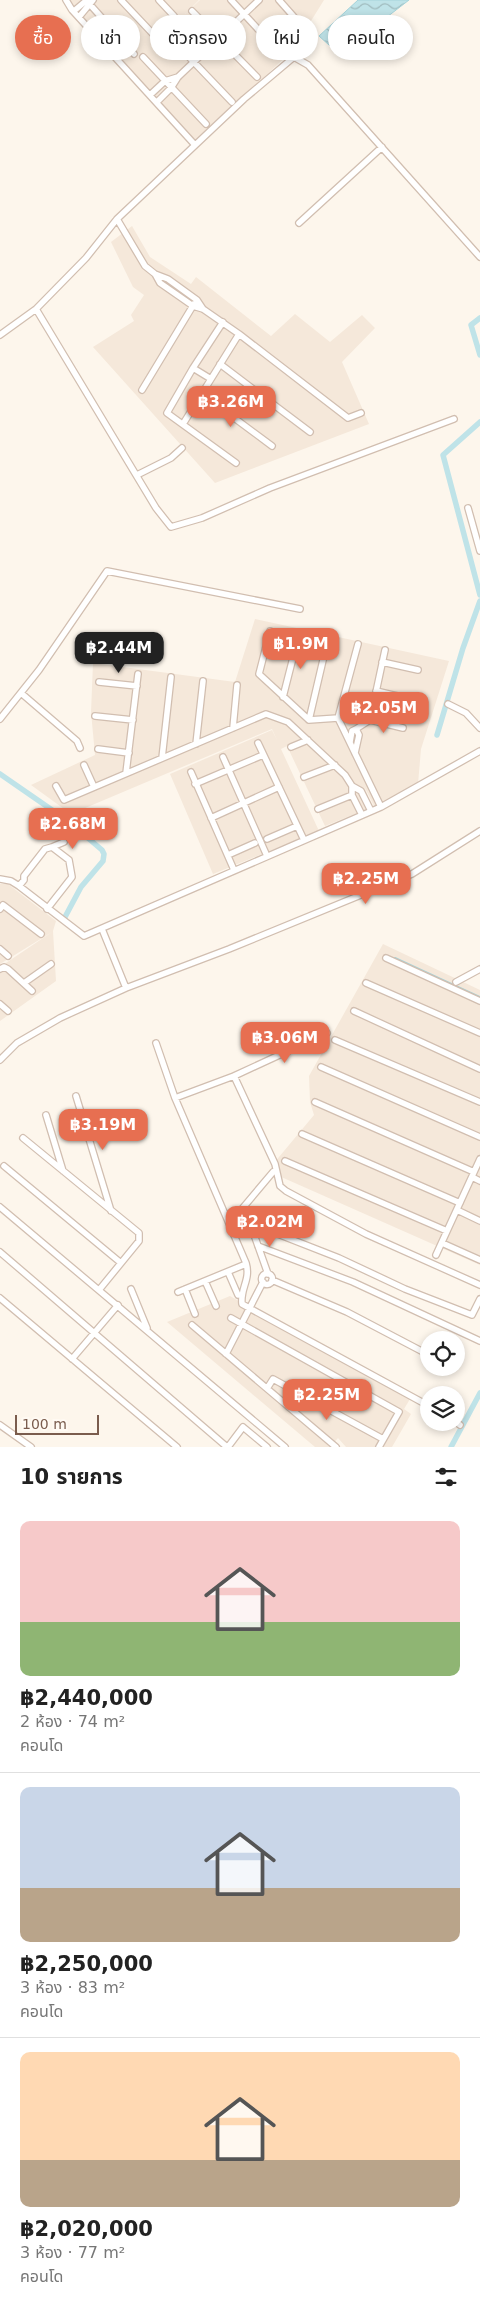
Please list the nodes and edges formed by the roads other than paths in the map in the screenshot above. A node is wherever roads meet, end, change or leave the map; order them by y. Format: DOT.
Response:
graph roads {
  1 [pos="66,0"];
  2 [pos="121,0"];
  3 [pos="159,0"];
  4 [pos="231,0"];
  5 [pos="259,0"];
  6 [pos="279,0"];
  7 [pos="88,1"];
  8 [pos="192,10"];
  9 [pos="74,11"];
  10 [pos="244,14"];
  11 [pos="100,15"];
  12 [pos="173,15"];
  13 [pos="197,15"];
  14 [pos="292,15"];
  15 [pos="79,17"];
  16 [pos="256,27"];
  17 [pos="150,30"];
  18 [pos="143,58"];
  19 [pos="240,60"];
  20 [pos="194,62"];
  21 [pos="178,77"];
  22 [pos="257,77"];
  23 [pos="165,81"];
  24 [pos="171,88"];
  25 [pos="150,95"];
  26 [pos="157,102"];
  27 [pos="232,102"];
  28 [pos="206,124"];
  29 [pos="195,145"];
  30 [pos="382,147"];
  31 [pos="117,218"];
  32 [pos="299,223"];
  33 [pos="480,257"];
  34 [pos="155,274"];
  35 [pos="197,300"];
  36 [pos="192,306"];
  37 [pos="36,309"];
  38 [pos="203,309"];
  39 [pos="223,322"];
  40 [pos="239,334"];
  41 [pos="0,335"];
  42 [pos="220,364"];
  43 [pos="193,368"];
  44 [pos="211,379"];
  45 [pos="142,390"];
  46 [pos="202,394"];
  47 [pos="361,413"];
  48 [pos="454,419"];
  49 [pos="183,424"];
  50 [pos="310,432"];
  51 [pos="272,446"];
  52 [pos="182,448"];
  53 [pos="236,463"];
  54 [pos="137,476"];
  55 [pos="468,508"];
  56 [pos="480,551"];
  57 [pos="300,609"];
  58 [pos="270,631"];
  59 [pos="298,638"];
  60 [pos="327,643"];
  61 [pos="358,644"];
  62 [pos="385,650"];
  63 [pos="382,662"];
  64 [pos="418,670"];
  65 [pos="138,674"];
  66 [pos="171,677"];
  67 [pos="203,681"];
  68 [pos="99,682"];
  69 [pos="236,685"];
  70 [pos="137,686"];
  71 [pos="376,691"];
  72 [pos="21,693"];
  73 [pos="284,697"];
  74 [pos="410,699"];
  75 [pos="448,704"];
  76 [pos="95,716"];
  77 [pos="338,718"];
  78 [pos="0,719"];
  79 [pos="133,720"];
  80 [pos="309,720"];
  81 [pos="370,720"];
  82 [pos="234,728"];
  83 [pos="356,728"];
  84 [pos="403,728"];
  85 [pos="480,728"];
  86 [pos="308,740"];
  87 [pos="350,742"];
  88 [pos="258,743"];
  89 [pos="196,744"];
  90 [pos="291,747"];
  91 [pos="80,748"];
  92 [pos="98,749"];
  93 [pos="480,751"];
  94 [pos="129,753"];
  95 [pos="355,753"];
  96 [pos="263,754"];
  97 [pos="223,757"];
  98 [pos="162,758"];
  99 [pos="84,765"];
  100 [pos="335,765"];
  101 [pos="229,770"];
  102 [pos="190,772"];
  103 [pos="126,773"];
  104 [pos="304,777"];
  105 [pos="196,784"];
  106 [pos="56,786"];
  107 [pos="352,786"];
  108 [pos="94,787"];
  109 [pos="279,787"];
  110 [pos="352,795"];
  111 [pos="244,803"];
  112 [pos="381,807"];
  113 [pos="318,809"];
  114 [pos="371,811"];
  115 [pos="362,815"];
  116 [pos="211,818"];
  117 [pos="297,826"];
  118 [pos="480,831"];
  119 [pos="267,839"];
  120 [pos="304,840"];
  121 [pos="64,842"];
  122 [pos="255,843"];
  123 [pos="52,847"];
  124 [pos="228,855"];
  125 [pos="267,856"];
  126 [pos="234,870"];
  127 [pos="24,876"];
  128 [pos="0,879"];
  129 [pos="11,881"];
  130 [pos="19,886"];
  131 [pos="0,909"];
  132 [pos="48,909"];
  133 [pos="102,929"];
  134 [pos="41,934"];
  135 [pos="0,949"];
  136 [pos="8,956"];
  137 [pos="386,958"];
  138 [pos="51,964"];
  139 [pos="0,969"];
  140 [pos="480,970"];
  141 [pos="456,982"];
  142 [pos="24,983"];
  143 [pos="366,983"];
  144 [pos="126,988"];
  145 [pos="32,991"];
  146 [pos="480,1001"];
  147 [pos="0,1004"];
  148 [pos="8,1011"];
  149 [pos="354,1011"];
  150 [pos="327,1033"];
  151 [pos="480,1033"];
  152 [pos="335,1040"];
  153 [pos="156,1043"];
  154 [pos="0,1060"];
  155 [pos="321,1067"];
  156 [pos="480,1069"];
  157 [pos="234,1076"];
  158 [pos="76,1096"];
  159 [pos="175,1098"];
  160 [pos="316,1102"];
  161 [pos="480,1102"];
  162 [pos="46,1114"];
  163 [pos="302,1134"];
  164 [pos="480,1136"];
  165 [pos="23,1138"];
  166 [pos="480,1159"];
  167 [pos="285,1161"];
  168 [pos="4,1166"];
  169 [pos="63,1171"];
  170 [pos="273,1172"];
  171 [pos="473,1174"];
  172 [pos="480,1181"];
  173 [pos="460,1203"];
  174 [pos="0,1207"];
  175 [pos="457,1210"];
  176 [pos="111,1211"];
  177 [pos="236,1212"];
  178 [pos="226,1215"];
  179 [pos="480,1221"];
  180 [pos="252,1229"];
  181 [pos="447,1231"];
  182 [pos="442,1243"];
  183 [pos="258,1246"];
  184 [pos="0,1252"];
  185 [pos="436,1256"];
  186 [pos="480,1260"];
  187 [pos="121,1263"];
  188 [pos="246,1264"];
  189 [pos="228,1272"];
  190 [pos="268,1274"];
  191 [pos="272,1280"];
  192 [pos="205,1281"];
  193 [pos="263,1282"];
  194 [pos="480,1284"];
  195 [pos="131,1289"];
  196 [pos="185,1289"];
  197 [pos="99,1290"];
  198 [pos="178,1292"];
  199 [pos="238,1295"];
  200 [pos="0,1298"];
  201 [pos="480,1299"];
  202 [pos="118,1305"];
  203 [pos="216,1306"];
  204 [pos="250,1308"];
  205 [pos="195,1314"];
  206 [pos="231,1318"];
  207 [pos="241,1323"];
  208 [pos="192,1325"];
  209 [pos="148,1330"];
  210 [pos="95,1332"];
  211 [pos="480,1341"];
  212 [pos="420,1350"];
  213 [pos="226,1354"];
  214 [pos="72,1359"];
  215 [pos="268,1387"];
  216 [pos="420,1401"];
  217 [pos="0,1425"];
  218 [pos="383,1439"];
  219 [pos="264,1446"];
  220 [pos="31,1447"];
  221 [pos="177,1447"];
  222 [pos="228,1447"];
  223 [pos="285,1447"];
  224 [pos="336,1447"];
  225 [pos="379,1447"];
  1 -- 9 [label="street"];
  2 -- 17 [label="street"];
  3 -- 12 [label="street"];
  4 -- 10 [label="street"];
  5 -- 10 [label="street"];
  6 -- 14 [label="street"];
  7 -- 9 [label="street"];
  7 -- 11 [label="street"];
  7 -- 15 [label="street"];
  8 -- 13 [label="street"];
  9 -- 15 [label="street"];
  10 -- 16 [label="street"];
  15 -- 25 [label="street"];
  18 -- 23 [label="street"];
  19 -- 22 [label="street"];
  20 -- 21 [label="street"];
  20 -- 27 [label="street"];
  21 -- 23 [label="street"];
  21 -- 24 [label="street"];
  23 -- 24 [label="street"];
  23 -- 25 [label="street"];
  24 -- 26 [label="street"];
  24 -- 28 [label="street"];
  25 -- 26 [label="street"];
  26 -- 29 [label="street"];
  29 -- 30 [label="street"];
  29 -- 31 [label="street"];
  30 -- 32 [label="street"];
  30 -- 33 [label="street"];
  31 -- 34 [label="street"];
  31 -- 37 [label="street"];
  34 -- 35 [label="street"];
  34 -- 36 [label="street"];
  35 -- 36 [label="street"];
  35 -- 38 [label="street"];
  36 -- 38 [label="street"];
  36 -- 45 [label="street"];
  37 -- 41 [label="street"];
  37 -- 54 [label="street"];
  38 -- 39 [label="street"];
  39 -- 40 [label="street"];
  39 -- 43 [label="street"];
  40 -- 42 [label="street"];
  40 -- 47 [label="street"];
  42 -- 44 [label="street"];
  42 -- 50 [label="street"];
  43 -- 44 [label="street"];
  43 -- 49 [label="street"];
  44 -- 46 [label="street"];
  46 -- 49 [label="street"];
  46 -- 51 [label="street"];
  48 -- 54 [label="street"];
  49 -- 53 [label="street"];
  52 -- 54 [label="street"];
  55 -- 56 [label="street"];
  57 -- 72 [label="street"];
  58 -- 73 [label="street"];
  59 -- 73 [label="street"];
  60 -- 80 [label="street"];
  61 -- 77 [label="street"];
  62 -- 63 [label="street"];
  63 -- 64 [label="street"];
  63 -- 71 [label="street"];
  65 -- 70 [label="street"];
  66 -- 98 [label="street"];
  67 -- 89 [label="street"];
  68 -- 70 [label="street"];
  69 -- 82 [label="street"];
  70 -- 79 [label="street"];
  71 -- 74 [label="street"];
  71 -- 81 [label="street"];
  72 -- 78 [label="street"];
  72 -- 91 [label="street"];
  73 -- 80 [label="street"];
  75 -- 85 [label="street"];
  76 -- 79 [label="street"];
  77 -- 80 [label="street"];
  77 -- 87 [label="street"];
  79 -- 94 [label="street"];
  81 -- 83 [label="street"];
  81 -- 84 [label="street"];
  82 -- 86 [label="street"];
  82 -- 89 [label="street"];
  83 -- 87 [label="street"];
  83 -- 95 [label="street"];
  86 -- 90 [label="street"];
  86 -- 100 [label="street"];
  87 -- 95 [label="street"];
  88 -- 96 [label="street"];
  89 -- 98 [label="street"];
  92 -- 94 [label="street"];
  93 -- 112 [label="street"];
  94 -- 103 [label="street"];
  95 -- 112 [label="street"];
  96 -- 101 [label="street"];
  96 -- 109 [label="street"];
  97 -- 101 [label="street"];
  98 -- 103 [label="street"];
  99 -- 108 [label="street"];
  100 -- 104 [label="street"];
  100 -- 107 [label="street"];
  101 -- 105 [label="street"];
  101 -- 111 [label="street"];
  102 -- 105 [label="street"];
  103 -- 108 [label="street"];
  105 -- 116 [label="street"];
  106 -- 108 [label="street"];
  107 -- 110 [label="street"];
  107 -- 114 [label="street"];
  109 -- 111 [label="street"];
  109 -- 117 [label="street"];
  110 -- 113 [label="street"];
  110 -- 115 [label="street"];
  111 -- 116 [label="street"];
  111 -- 125 [label="street"];
  112 -- 114 [label="street"];
  114 -- 115 [label="street"];
  115 -- 120 [label="street"];
  116 -- 124 [label="street"];
  117 -- 119 [label="street"];
  117 -- 120 [label="street"];
  118 -- 144 [label="street"];
  120 -- 125 [label="street"];
  121 -- 123 [label="street"];
  122 -- 124 [label="street"];
  123 -- 127 [label="street"];
  123 -- 132 [label="street"];
  124 -- 126 [label="street"];
  125 -- 126 [label="street"];
  126 -- 133 [label="street"];
  127 -- 129 [label="street"];
  127 -- 130 [label="street"];
  128 -- 129 [label="street"];
  129 -- 130 [label="street"];
  130 -- 132 [label="street"];
  131 -- 134 [label="street"];
  132 -- 133 [label="street"];
  133 -- 144 [label="street"];
  135 -- 136 [label="street"];
  137 -- 146 [label="street"];
  138 -- 142 [label="street"];
  139 -- 142 [label="street"];
  140 -- 141 [label="street"];
  142 -- 145 [label="street"];
  143 -- 151 [label="street"];
  144 -- 154 [label="street"];
  147 -- 148 [label="street"];
  149 -- 156 [label="street"];
  150 -- 157 [label="street"];
  152 -- 161 [label="street"];
  153 -- 159 [label="street"];
  155 -- 164 [label="street"];
  157 -- 159 [label="street"];
  157 -- 194 [label="street"];
  158 -- 176 [label="street"];
  159 -- 178 [label="street"];
  160 -- 171 [label="street"];
  162 -- 169 [label="street"];
  163 -- 173 [label="street"];
  165 -- 169 [label="street"];
  166 -- 171 [label="street"];
  167 -- 181 [label="street"];
  168 -- 187 [label="street"];
  169 -- 176 [label="street"];
  170 -- 177 [label="street"];
  171 -- 172 [label="street"];
  171 -- 173 [label="street"];
  173 -- 175 [label="street"];
  174 -- 197 [label="street"];
  175 -- 179 [label="street"];
  175 -- 181 [label="street"];
  176 -- 187 [label="street"];
  177 -- 178 [label="street"];
  177 -- 201 [label="street"];
  178 -- 188 [label="street"];
  180 -- 183 [label="street"];
  181 -- 182 [label="street"];
  182 -- 185 [label="street"];
  182 -- 186 [label="street"];
  183 -- 190 [label="street"];
  183 -- 211 [label="street"];
  184 -- 210 [label="street"];
  187 -- 197 [label="street"];
  188 -- 189 [label="street"];
  188 -- 204 [label="street"];
  189 -- 192 [label="street"];
  189 -- 199 [label="street"];
  190 -- 191 [label="street"];
  190 -- 193 [label="street"];
  191 -- 193 [label="street"];
  191 -- 212 [label="street"];
  192 -- 196 [label="street"];
  192 -- 203 [label="street"];
  193 -- 204 [label="street"];
  195 -- 209 [label="street"];
  196 -- 198 [label="street"];
  196 -- 205 [label="street"];
  197 -- 202 [label="street"];
  200 -- 214 [label="street"];
  202 -- 209 [label="street"];
  202 -- 210 [label="street"];
  204 -- 207 [label="street"];
  204 -- 216 [label="street"];
  206 -- 207 [label="street"];
  207 -- 213 [label="street"];
  207 -- 218 [label="street"];
  208 -- 213 [label="street"];
  209 -- 223 [label="street"];
  210 -- 214 [label="street"];
  210 -- 222 [label="street"];
  213 -- 215 [label="street"];
  214 -- 221 [label="street"];
  215 -- 218 [label="street"];
  215 -- 224 [label="street"];
  217 -- 220 [label="street"];
  218 -- 225 [label="street"];
  219 -- 222 [label="street"];
}
